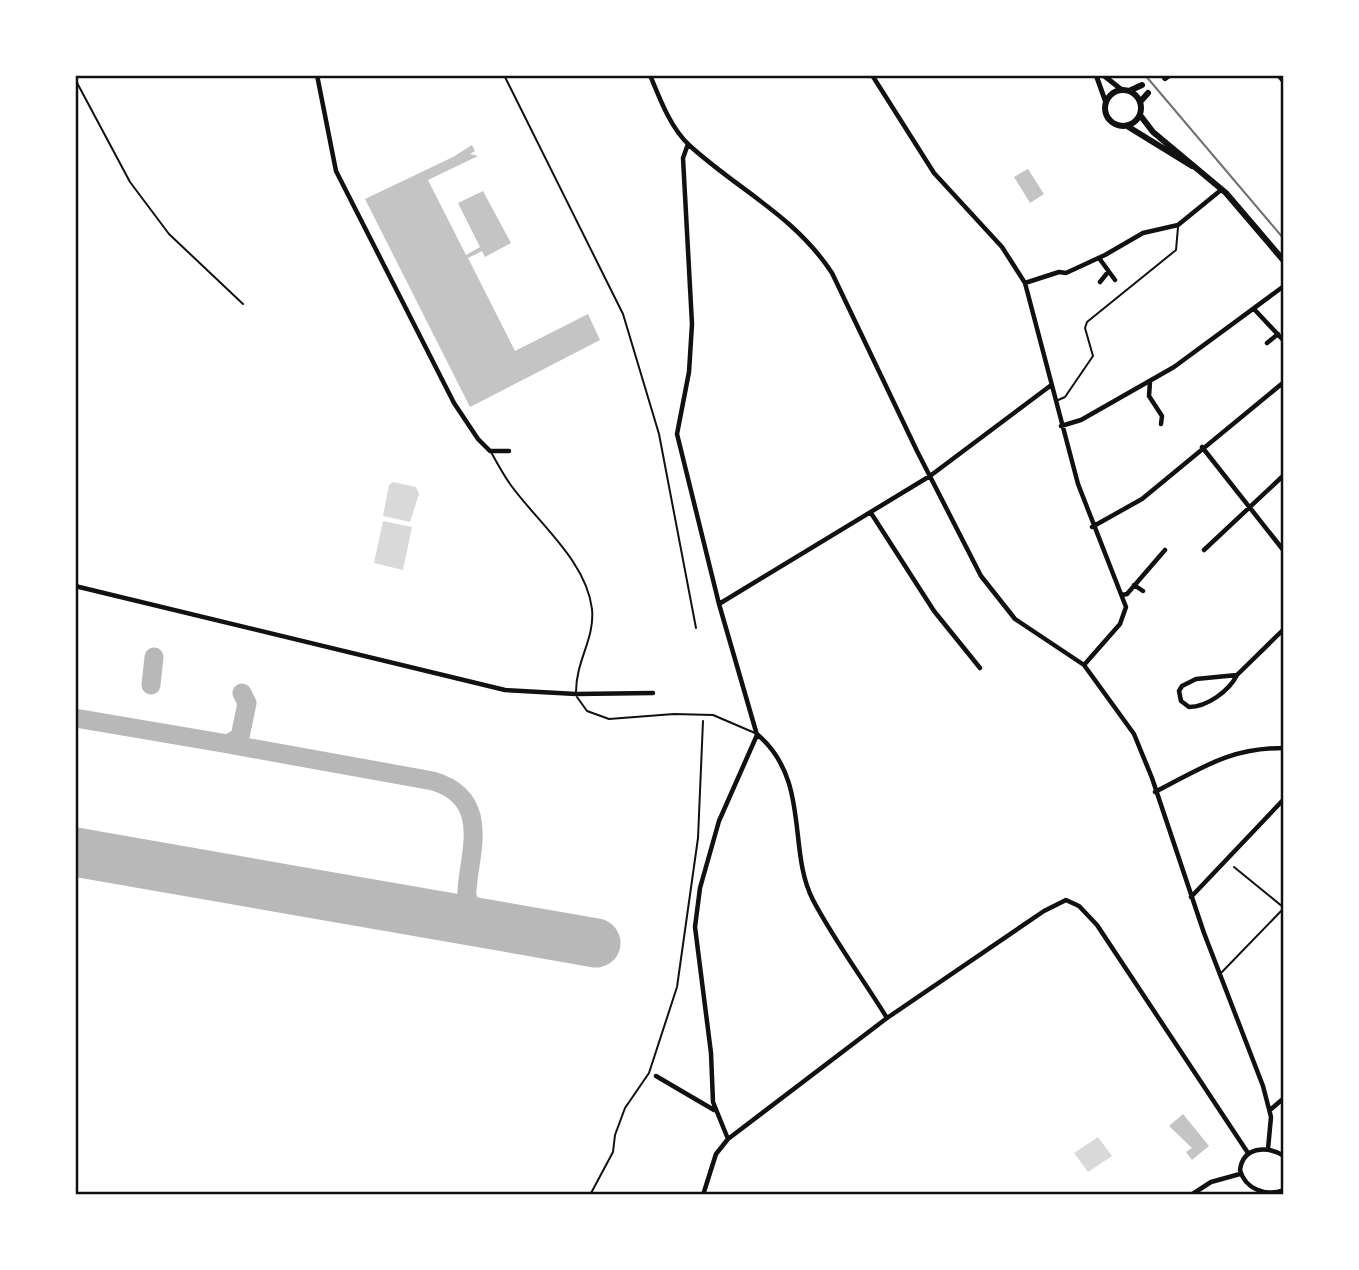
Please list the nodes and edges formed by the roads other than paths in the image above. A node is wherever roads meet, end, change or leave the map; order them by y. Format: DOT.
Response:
graph roads {
  1 [pos="317,75"];
  2 [pos="650,75"];
  3 [pos="872,75"];
  4 [pos="1096,75"];
  5 [pos="1103,75"];
  6 [pos="1280,75"];
  7 [pos="75,79"];
  8 [pos="1284,80"];
  9 [pos="1142,85"];
  10 [pos="1125,90"];
  11 [pos="1148,93"];
  12 [pos="1140,102"];
  13 [pos="1106,103"];
  14 [pos="1140,115"];
  15 [pos="1127,126"];
  16 [pos="688,144"];
  17 [pos="1206,174"];
  18 [pos="1222,189"];
  19 [pos="1178,225"];
  20 [pos="1099,258"];
  21 [pos="1284,261"];
  22 [pos="1108,272"];
  23 [pos="1115,280"];
  24 [pos="1100,282"];
  25 [pos="1025,283"];
  26 [pos="1284,286"];
  27 [pos="243,304"];
  28 [pos="1254,309"];
  29 [pos="1278,334"];
  30 [pos="1284,341"];
  31 [pos="1267,343"];
  32 [pos="1151,381"];
  33 [pos="1284,382"];
  34 [pos="1050,386"];
  35 [pos="1055,402"];
  36 [pos="1161,424"];
  37 [pos="1061,426"];
  38 [pos="1202,447"];
  39 [pos="490,451"];
  40 [pos="509,451"];
  41 [pos="1284,475"];
  42 [pos="930,476"];
  43 [pos="1249,507"];
  44 [pos="871,513"];
  45 [pos="1093,527"];
  46 [pos="1165,550"];
  47 [pos="1204,550"];
  48 [pos="1284,551"];
  49 [pos="1134,585"];
  50 [pos="75,586"];
  51 [pos="1143,592"];
  52 [pos="1122,595"];
  53 [pos="719,604"];
  54 [pos="1284,629"];
  55 [pos="1084,665"];
  56 [pos="980,668"];
  57 [pos="1237,675"];
  58 [pos="653,693"];
  59 [pos="576,694"];
  60 [pos="757,734"];
  61 [pos="1284,734"];
  62 [pos="1283,748"];
  63 [pos="1155,792"];
  64 [pos="1284,799"];
  65 [pos="1234,867"];
  66 [pos="1191,897"];
  67 [pos="1284,908"];
  68 [pos="1220,975"];
  69 [pos="887,1018"];
  70 [pos="656,1076"];
  71 [pos="1284,1098"];
  72 [pos="715,1110"];
  73 [pos="1270,1110"];
  74 [pos="728,1139"];
  75 [pos="1268,1149"];
  76 [pos="1248,1153"];
  77 [pos="1284,1156"];
  78 [pos="1240,1174"];
  79 [pos="1249,1185"];
  80 [pos="1282,1192"];
  81 [pos="1269,1194"];
  82 [pos="702,1195"];
  83 [pos="1191,1195"];
  84 [pos="1250,1195"];
  1 -- 39 [label="street"];
  2 -- 16 [label="street"];
  3 -- 25 [label="street"];
  4 -- 13 [label="street"];
  5 -- 10 [label="street"];
  6 -- 8 [label="main road"];
  7 -- 27 [label="lane"];
  9 -- 10 [label="main road"];
  10 -- 12 [label="main road"];
  10 -- 13 [label="main road"];
  11 -- 12 [label="main road"];
  12 -- 14 [label="main road"];
  13 -- 15 [label="main road"];
  14 -- 15 [label="main road"];
  14 -- 17 [label="main road"];
  15 -- 17 [label="main road"];
  16 -- 42 [label="street"];
  16 -- 53 [label="street"];
  17 -- 18 [label="main road"];
  18 -- 19 [label="street"];
  18 -- 21 [label="main road"];
  19 -- 20 [label="street"];
  19 -- 35 [label="lane"];
  20 -- 22 [label="street"];
  20 -- 25 [label="street"];
  22 -- 23 [label="street"];
  22 -- 24 [label="street"];
  25 -- 34 [label="street"];
  26 -- 28 [label="street"];
  28 -- 29 [label="street"];
  28 -- 32 [label="street"];
  29 -- 30 [label="street"];
  29 -- 31 [label="street"];
  32 -- 36 [label="street"];
  32 -- 37 [label="street"];
  33 -- 38 [label="street"];
  34 -- 35 [label="street"];
  34 -- 42 [label="street"];
  35 -- 37 [label="street"];
  37 -- 45 [label="street"];
  38 -- 43 [label="street"];
  38 -- 45 [label="street"];
  39 -- 40 [label="street"];
  39 -- 59 [label="lane"];
  41 -- 43 [label="street"];
  42 -- 44 [label="street"];
  42 -- 55 [label="street"];
  43 -- 47 [label="street"];
  43 -- 48 [label="street"];
  44 -- 53 [label="street"];
  44 -- 56 [label="street"];
  45 -- 52 [label="street"];
  46 -- 49 [label="street"];
  49 -- 51 [label="street"];
  49 -- 52 [label="street"];
  50 -- 59 [label="street"];
  52 -- 55 [label="street"];
  53 -- 60 [label="street"];
  54 -- 57 [label="street"];
  55 -- 63 [label="street"];
  57 -- 57 [label="street"];
  58 -- 59 [label="street"];
  59 -- 60 [label="lane"];
  60 -- 69 [label="street"];
  60 -- 72 [label="street"];
  61 -- 62 [label="street"];
  62 -- 63 [label="street"];
  63 -- 66 [label="street"];
  64 -- 66 [label="street"];
  65 -- 67 [label="lane"];
  66 -- 68 [label="street"];
  67 -- 68 [label="lane"];
  68 -- 73 [label="street"];
  69 -- 74 [label="street"];
  69 -- 76 [label="street"];
  70 -- 72 [label="street"];
  71 -- 73 [label="street"];
  72 -- 74 [label="street"];
  73 -- 75 [label="street"];
  74 -- 82 [label="street"];
  75 -- 76 [label="street"];
  75 -- 77 [label="street"];
  76 -- 78 [label="street"];
  78 -- 79 [label="street"];
  78 -- 83 [label="street"];
  79 -- 81 [label="street"];
  79 -- 84 [label="street"];
  80 -- 81 [label="street"];
}
